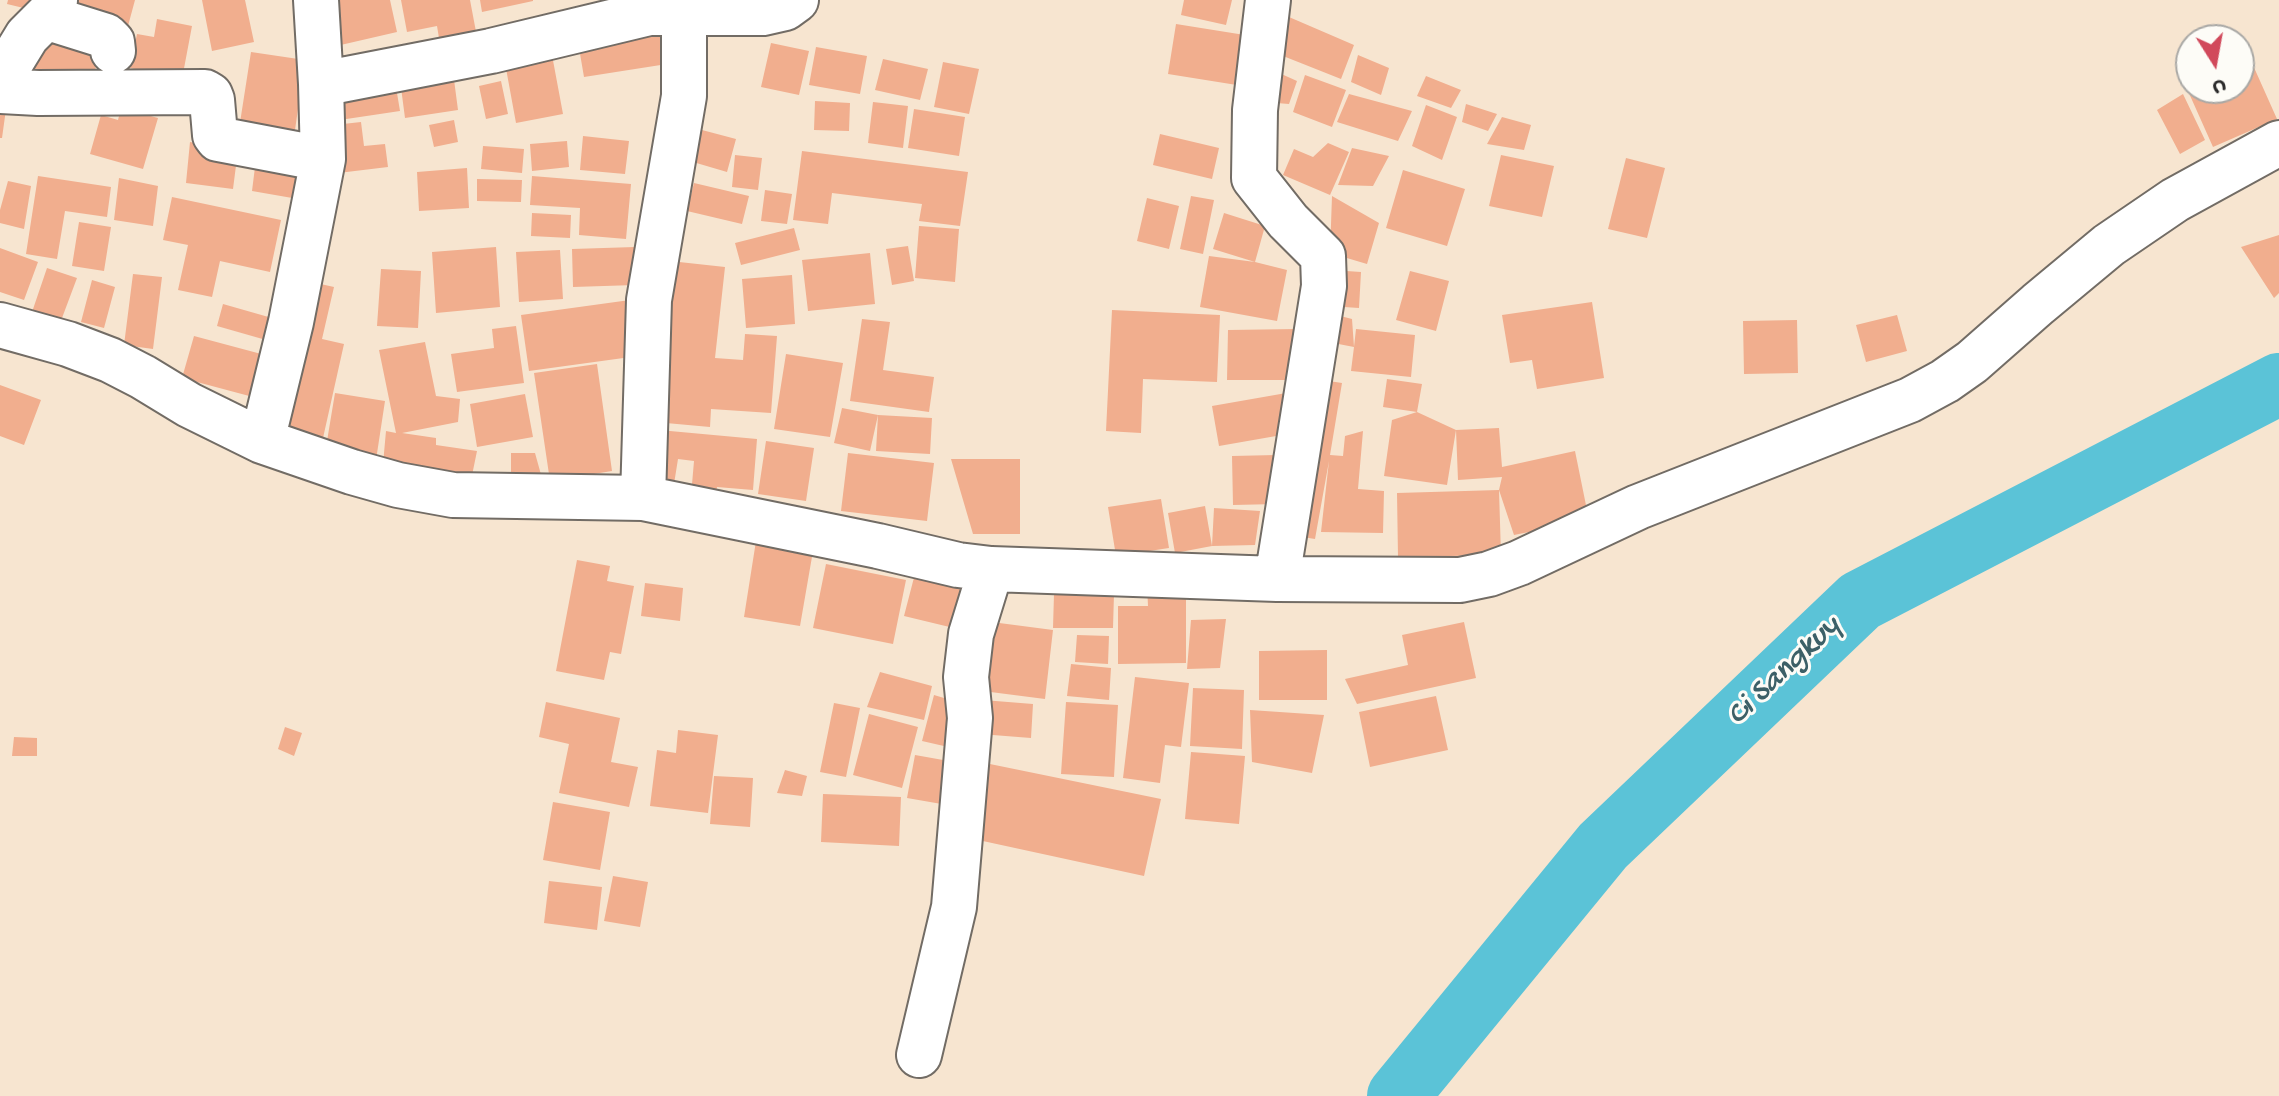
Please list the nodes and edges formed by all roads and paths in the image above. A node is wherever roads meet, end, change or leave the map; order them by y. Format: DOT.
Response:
graph roads {
  1 [pos="316,0"];
  2 [pos="796,0"];
  3 [pos="1268,0"];
  4 [pos="55,5"];
  5 [pos="684,14"];
  6 [pos="113,51"];
  7 [pos="0,74"];
  8 [pos="321,84"];
  9 [pos="0,91"];
  10 [pos="2279,143"];
  11 [pos="323,159"];
  12 [pos="0,325"];
  13 [pos="262,441"];
  14 [pos="643,498"];
  15 [pos="991,569"];
  16 [pos="1277,579"];
  17 [pos="919,1055"];
  1 -- 8 [label="street"];
  2 -- 5 [label="street"];
  3 -- 16 [label="street"];
  4 -- 6 [label="street"];
  4 -- 7 [label="street"];
  5 -- 8 [label="street"];
  5 -- 14 [label="street"];
  8 -- 11 [label="street"];
  9 -- 11 [label="street"];
  10 -- 16 [label="street"];
  11 -- 13 [label="street"];
  12 -- 13 [label="street"];
  13 -- 14 [label="street"];
  14 -- 15 [label="street"];
  15 -- 16 [label="street"];
  15 -- 17 [label="street"];
}
